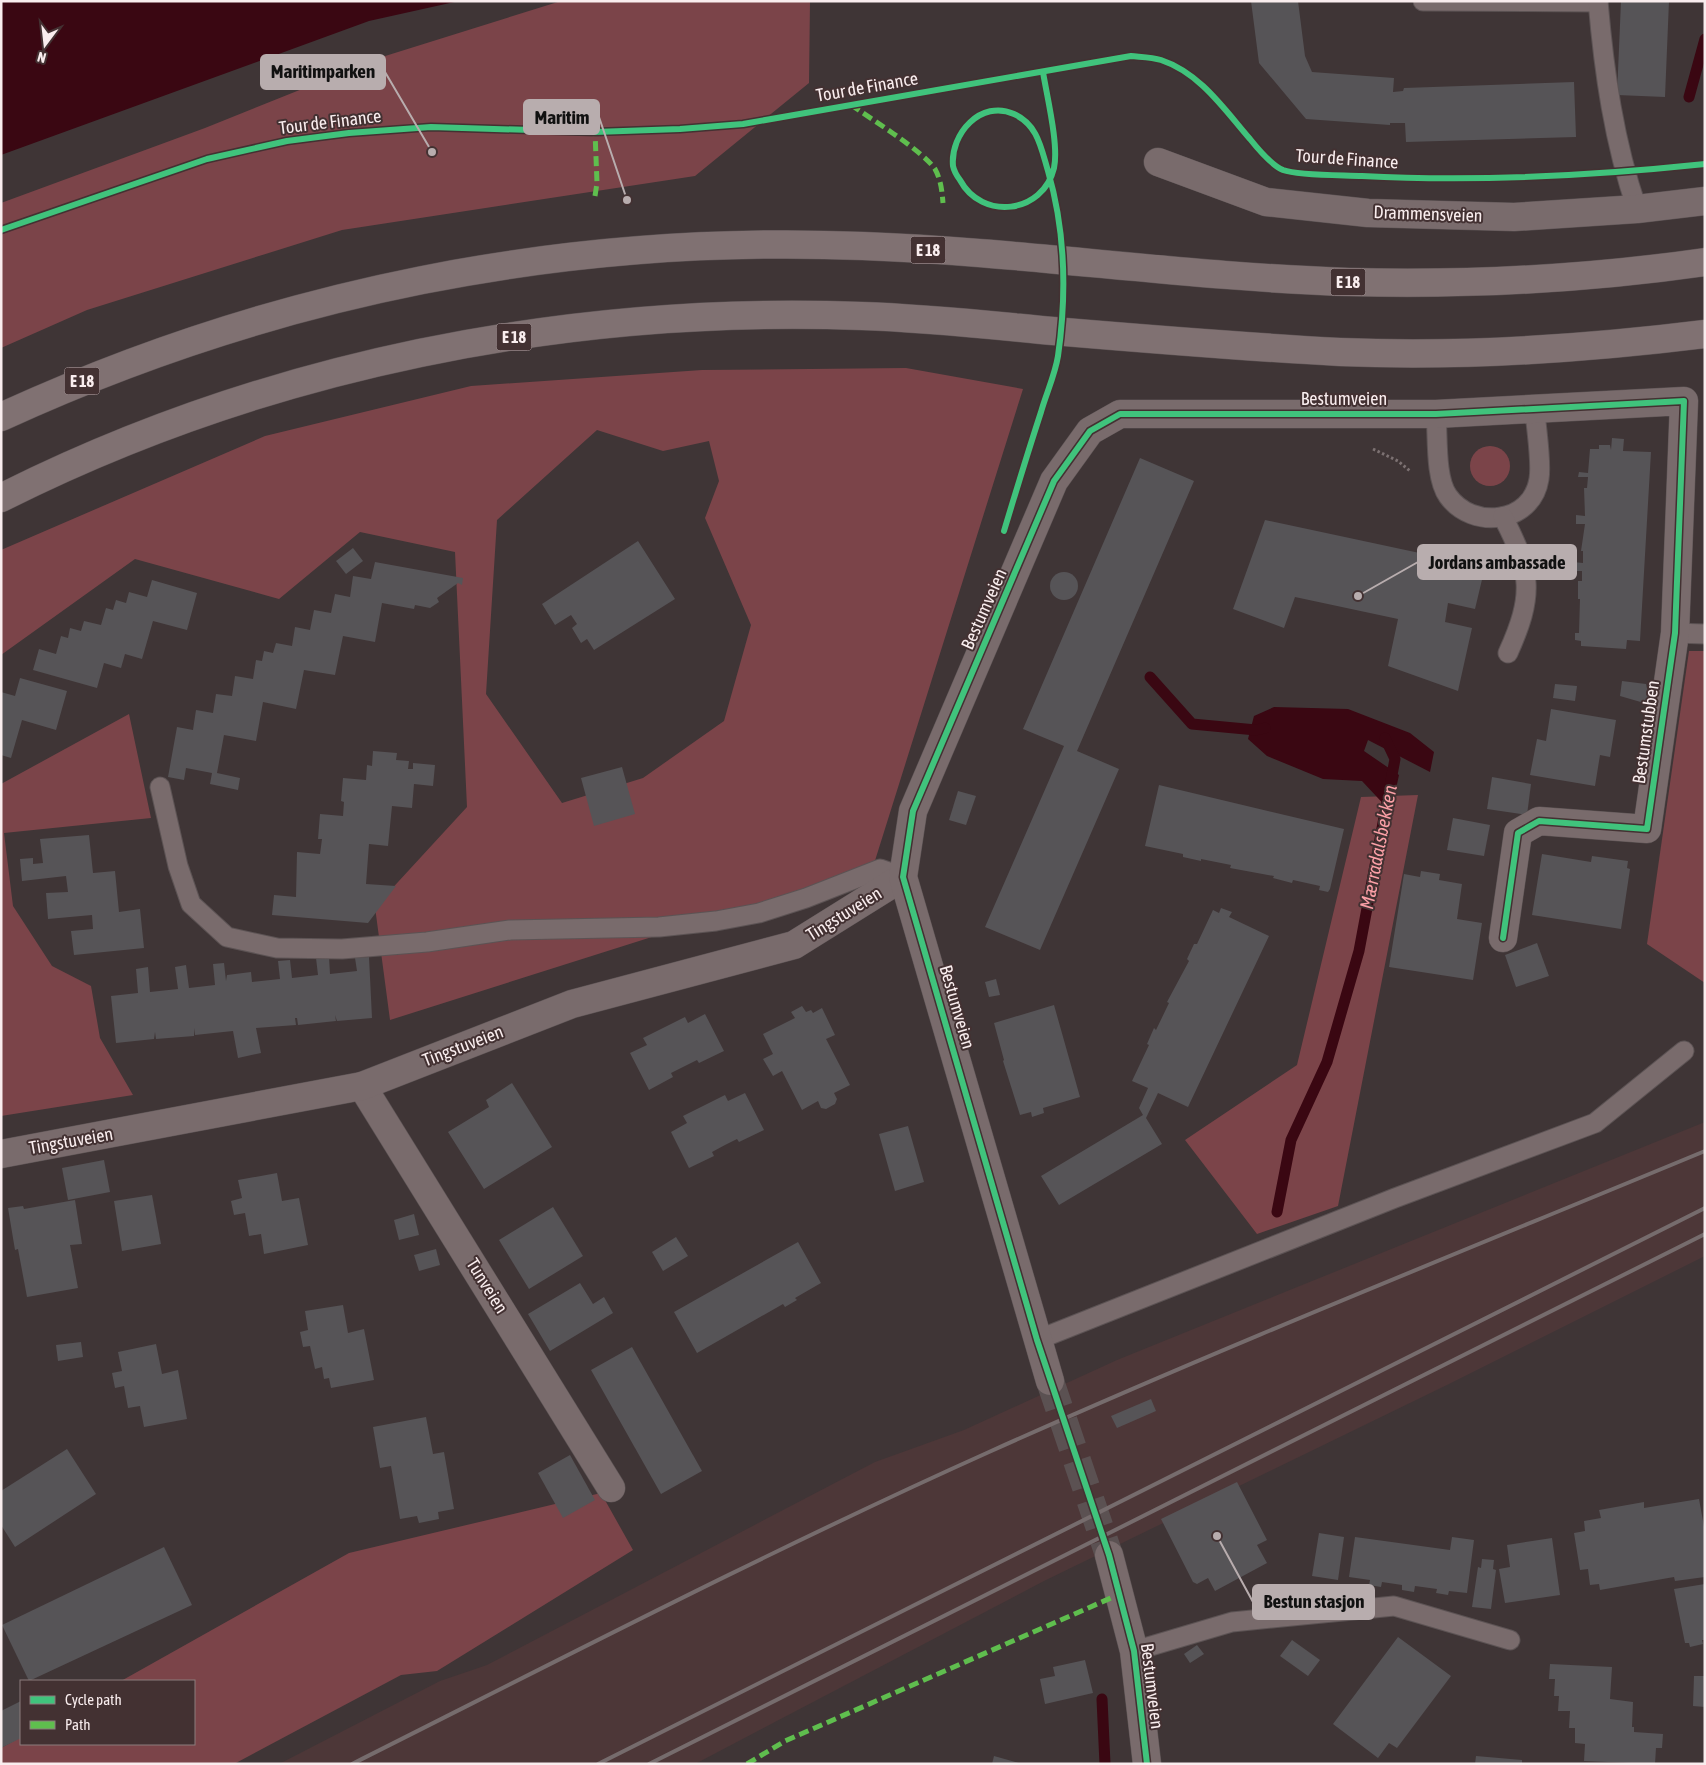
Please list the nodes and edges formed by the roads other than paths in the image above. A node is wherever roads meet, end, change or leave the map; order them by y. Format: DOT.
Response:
graph roads {
  1 [pos="1423,1"];
  2 [pos="1598,2"];
  3 [pos="1158,162"];
  4 [pos="1705,201"];
  5 [pos="1637,209"];
  6 [pos="1705,262"];
  7 [pos="1705,334"];
  8 [pos="1684,401"];
  9 [pos="1535,410"];
  10 [pos="1436,414"];
  11 [pos="1,417"];
  12 [pos="1,498"];
  13 [pos="1503,517"];
  14 [pos="1676,633"];
  15 [pos="1705,634"];
  16 [pos="1508,653"];
  17 [pos="160,787"];
  18 [pos="903,877"];
  19 [pos="1503,938"];
  20 [pos="1684,1051"];
  21 [pos="362,1086"];
  22 [pos="1,1154"];
  23 [pos="1037,1340"];
  24 [pos="1050,1381"];
  25 [pos="611,1488"];
  26 [pos="1109,1555"];
  27 [pos="1510,1640"];
  28 [pos="1134,1651"];
  29 [pos="1147,1764"];
  1 -- 2 [label="lane"];
  2 -- 5 [label="lane"];
  3 -- 5 [label="street, Drammensveien"];
  4 -- 5 [label="street, Drammensveien"];
  6 -- 11 [label="highway, E 18"];
  7 -- 12 [label="highway, E 18"];
  8 -- 9 [label="street, Bestumveien"];
  8 -- 14 [label="street, Bestumstubben"];
  9 -- 10 [label="street, Bestumveien"];
  9 -- 13 [label="lane"];
  10 -- 13 [label="lane"];
  10 -- 18 [label="street, Bestumveien"];
  13 -- 16 [label="lane"];
  14 -- 15 [label="lane"];
  14 -- 19 [label="street, Bestumstubben"];
  17 -- 18 [label="lane"];
  18 -- 21 [label="street, Tingstuveien"];
  18 -- 23 [label="street, Bestumveien"];
  20 -- 23 [label="lane"];
  21 -- 22 [label="street, Tingstuveien"];
  21 -- 25 [label="street, Tunveien"];
  23 -- 24 [label="street, Bestumveien"];
  26 -- 28 [label="street, Bestumveien"];
  27 -- 28 [label="lane"];
  28 -- 29 [label="street, Bestumveien"];
}
